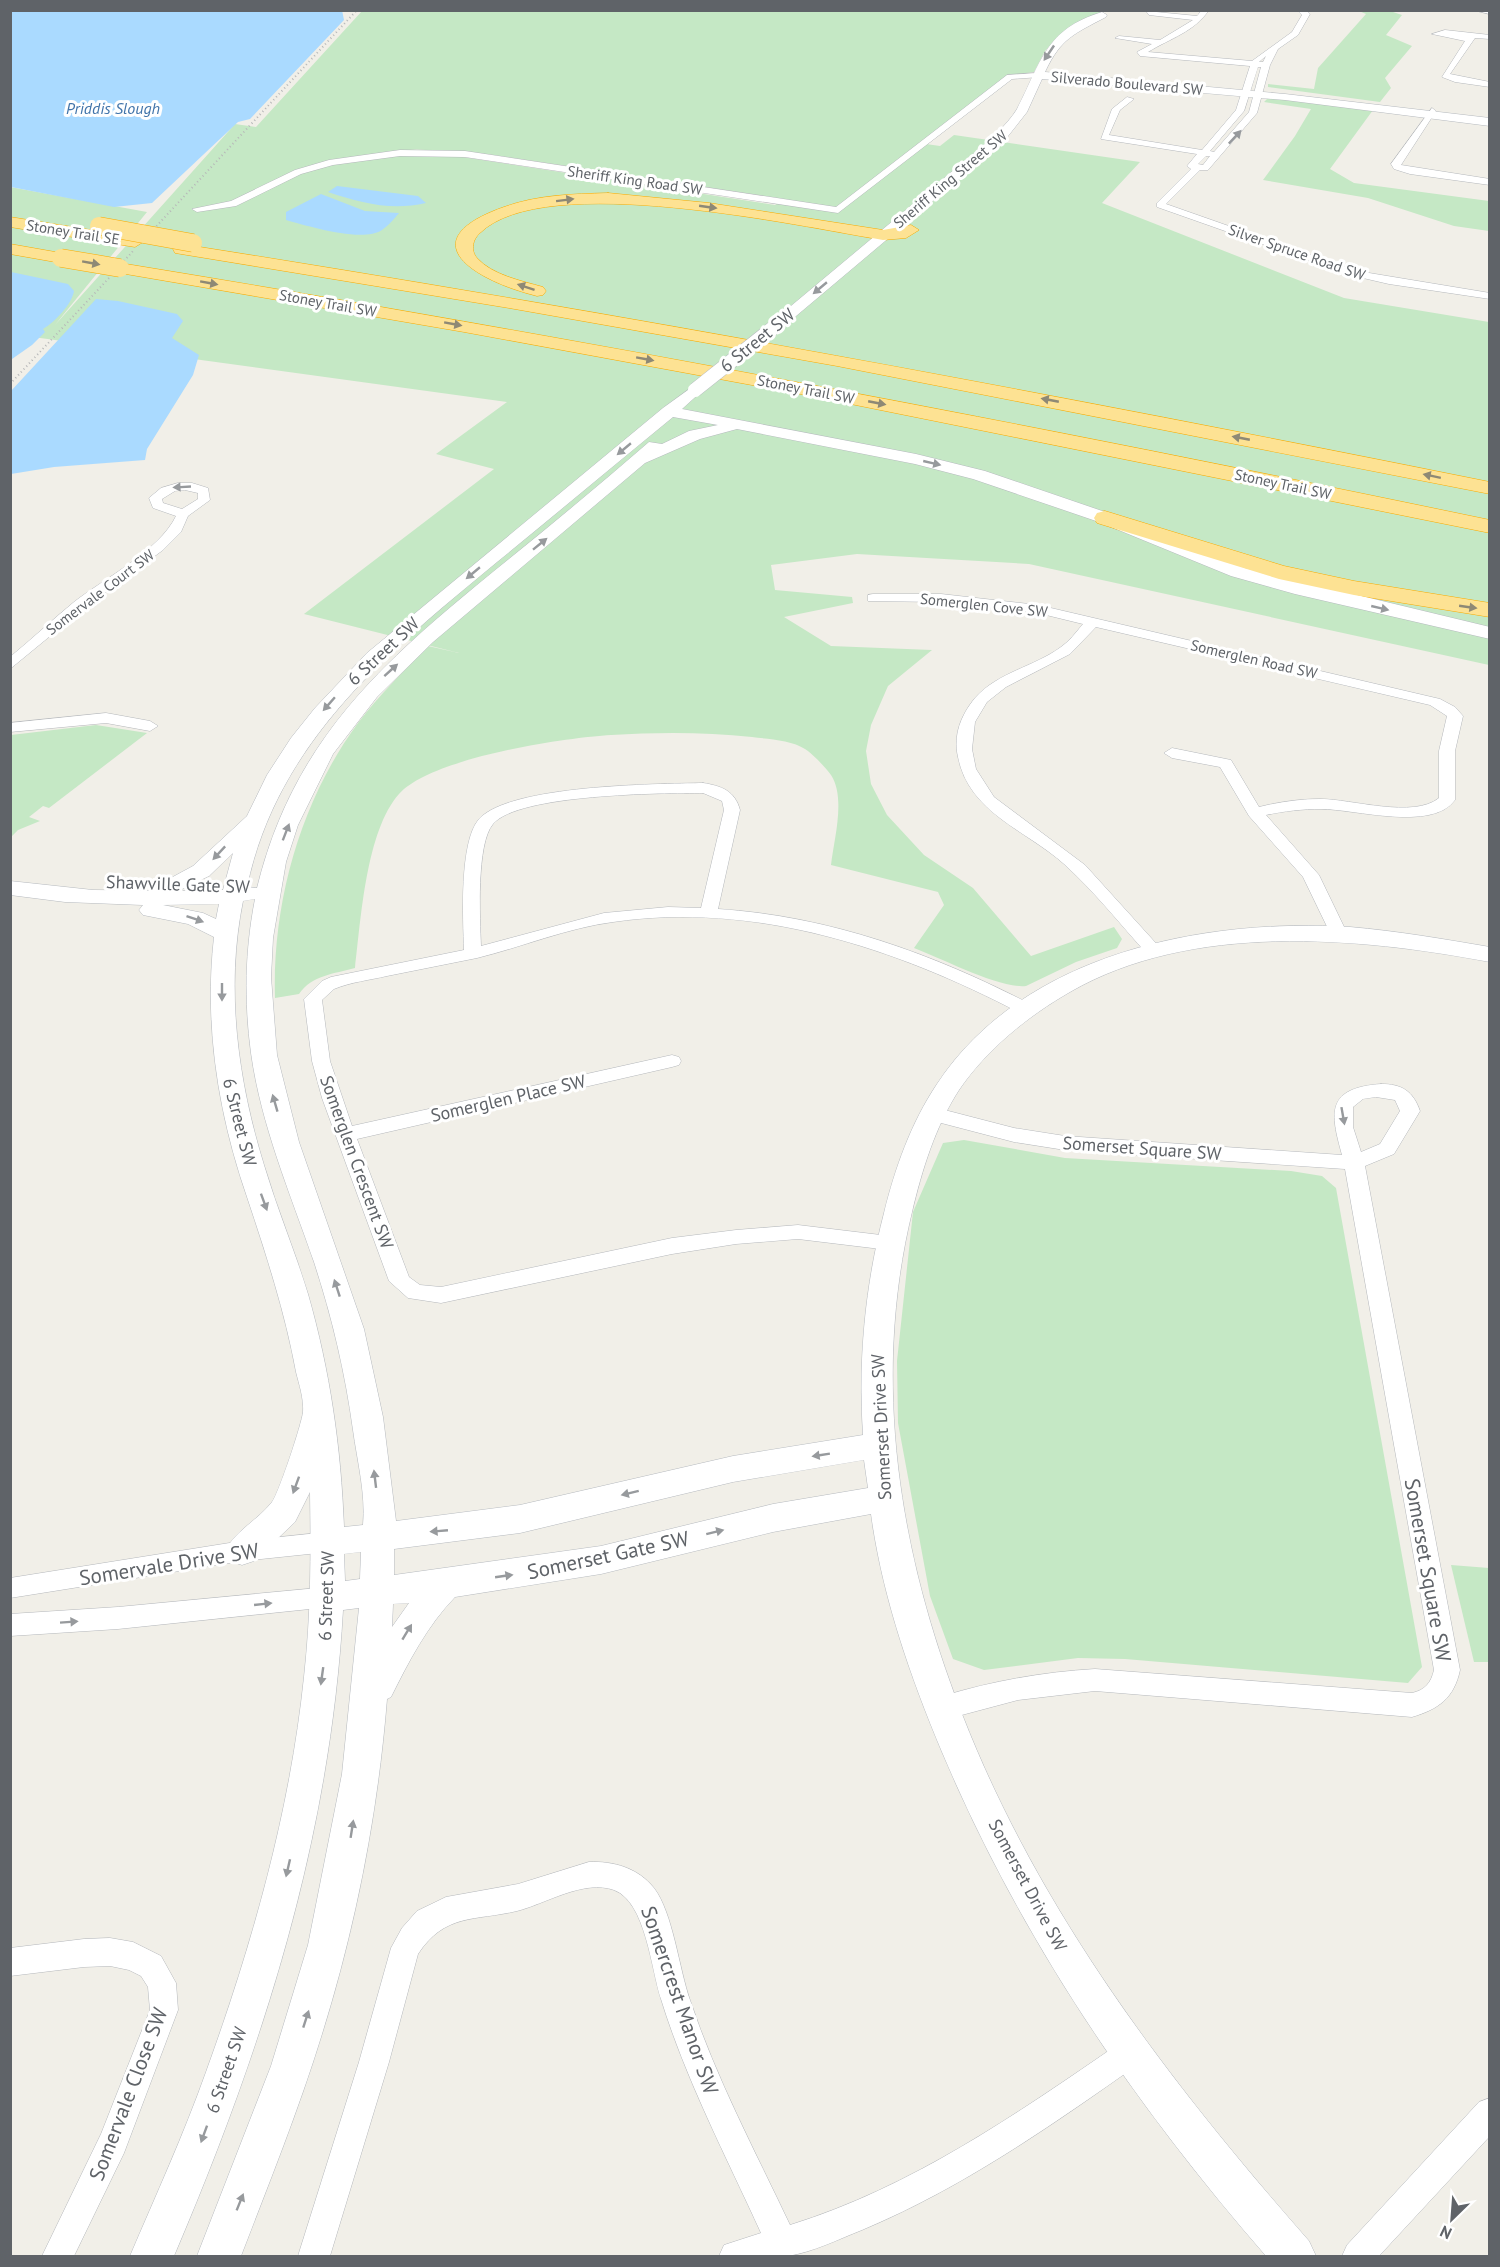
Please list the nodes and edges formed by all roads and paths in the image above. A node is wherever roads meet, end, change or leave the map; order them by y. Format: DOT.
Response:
graph roads {
  1 [pos="1206,10"];
  2 [pos="1300,10"];
  3 [pos="1476,10"];
  4 [pos="1490,12"];
  5 [pos="1105,13"];
  6 [pos="1149,13"];
  7 [pos="1201,19"];
  8 [pos="1490,37"];
  9 [pos="1119,38"];
  10 [pos="1072,43"];
  11 [pos="1162,43"];
  12 [pos="1274,49"];
  13 [pos="1140,54"];
  14 [pos="1253,64"];
  15 [pos="1138,65"];
  16 [pos="1266,65"];
  17 [pos="1037,75"];
  18 [pos="1055,78"];
  19 [pos="1490,85"];
  20 [pos="1246,91"];
  21 [pos="1260,92"];
  22 [pos="1130,99"];
  23 [pos="1431,113"];
  24 [pos="1490,120"];
  25 [pos="1015,143"];
  26 [pos="1204,152"];
  27 [pos="911,153"];
  28 [pos="1219,154"];
  29 [pos="924,155"];
  30 [pos="1198,167"];
  31 [pos="1490,182"];
  32 [pos="197,209"];
  33 [pos="10,210"];
  34 [pos="771,217"];
  35 [pos="10,222"];
  36 [pos="911,230"];
  37 [pos="884,235"];
  38 [pos="135,242"];
  39 [pos="187,246"];
  40 [pos="13,250"];
  41 [pos="862,253"];
  42 [pos="120,268"];
  43 [pos="1490,296"];
  44 [pos="952,381"];
  45 [pos="669,411"];
  46 [pos="690,415"];
  47 [pos="787,434"];
  48 [pos="1054,437"];
  49 [pos="635,463"];
  50 [pos="1490,488"];
  51 [pos="183,514"];
  52 [pos="1106,518"];
  53 [pos="1490,527"];
  54 [pos="1490,542"];
  55 [pos="873,598"];
  56 [pos="1490,610"];
  57 [pos="1093,621"];
  58 [pos="1490,633"];
  59 [pos="10,664"];
  60 [pos="150,726"];
  61 [pos="10,728"];
  62 [pos="1172,753"];
  63 [pos="1255,813"];
  64 [pos="258,818"];
  65 [pos="10,870"];
  66 [pos="177,884"];
  67 [pos="268,887"];
  68 [pos="10,888"];
  69 [pos="234,890"];
  70 [pos="34,892"];
  71 [pos="708,913"];
  72 [pos="225,933"];
  73 [pos="1338,933"];
  74 [pos="1154,951"];
  75 [pos="473,953"];
  76 [pos="1490,955"];
  77 [pos="1026,1009"];
  78 [pos="672,1061"];
  79 [pos="933,1114"];
  80 [pos="344,1135"];
  81 [pos="889,1243"];
  82 [pos="318,1409"];
  83 [pos="879,1445"];
  84 [pos="885,1498"];
  85 [pos="378,1537"];
  86 [pos="328,1542"];
  87 [pos="242,1551"];
  88 [pos="446,1584"];
  89 [pos="10,1588"];
  90 [pos="379,1591"];
  91 [pos="328,1597"];
  92 [pos="10,1625"];
  93 [pos="371,1703"];
  94 [pos="943,1708"];
  95 [pos="10,1962"];
  96 [pos="1130,2053"];
  97 [pos="1490,2113"];
  98 [pos="782,2243"];
  99 [pos="58,2256"];
  100 [pos="152,2256"];
  101 [pos="219,2256"];
  102 [pos="314,2256"];
  103 [pos="735,2256"];
  104 [pos="1294,2256"];
  105 [pos="1359,2256"];
  1 -- 7 [label="street"];
  2 -- 12 [label="street"];
  3 -- 4 [label="street"];
  5 -- 10 [label="main road, Sheriff King Street SW"];
  5 -- 17 [label="main road, Sheriff King Street SW, one-way"];
  6 -- 7 [label="street"];
  7 -- 11 [label="street"];
  8 -- 19 [label="street"];
  9 -- 11 [label="street"];
  11 -- 13 [label="street"];
  12 -- 14 [label="street"];
  12 -- 16 [label="street"];
  13 -- 14 [label="street"];
  13 -- 15 [label="street"];
  14 -- 16 [label="street"];
  14 -- 20 [label="street"];
  16 -- 21 [label="street"];
  17 -- 18 [label="main road, Silverado Boulevard SW"];
  17 -- 27 [label="street, Sheriff King Road SW"];
  17 -- 37 [label="main road, Sheriff King Street SW"];
  18 -- 20 [label="main road, Silverado Boulevard SW"];
  18 -- 20 [label="main road, Silverado Boulevard SW"];
  20 -- 21 [label="main road, Silverado Boulevard SW"];
  20 -- 26 [label="street"];
  21 -- 23 [label="main road, Silverado Boulevard SW"];
  28 -- 21 [label="street, one-way"];
  22 -- 26 [label="street"];
  23 -- 24 [label="main road, Silverado Boulevard SW"];
  23 -- 31 [label="street"];
  25 -- 36 [label="main road, Sheriff King Street SW"];
  26 -- 28 [label="street"];
  26 -- 30 [label="street"];
  27 -- 29 [label="street"];
  27 -- 32 [label="street, Sheriff King Road SW"];
  28 -- 30 [label="street"];
  30 -- 43 [label="street, Silver Spruce Road SW"];
  33 -- 39 [label="highway, bridge"];
  34 -- 37 [label="highway"];
  34 -- 41 [label="highway"];
  44 -- 34 [label="highway, one-way"];
  35 -- 38 [label="highway, Stoney Trail SE"];
  36 -- 37 [label="highway"];
  36 -- 46 [label="main road, 6 Street SW"];
  37 -- 41 [label="main road, 6 Street SW"];
  38 -- 39 [label="highway, Stoney Trail SW"];
  39 -- 44 [label="highway, Stoney Trail SW"];
  40 -- 42 [label="highway, Stoney Trail SE, one-way, bridge"];
  41 -- 45 [label="main road, 6 Street SW, one-way, bridge"];
  42 -- 48 [label="highway, Stoney Trail SW, one-way"];
  50 -- 44 [label="highway, Stoney Trail SW, one-way"];
  45 -- 46 [label="main road"];
  45 -- 64 [label="main road, 6 Street SW, one-way"];
  46 -- 47 [label="main road"];
  46 -- 49 [label="main road, 6 Street SW"];
  47 -- 49 [label="main road"];
  47 -- 52 [label="main road, one-way"];
  48 -- 53 [label="highway, Stoney Trail SW"];
  48 -- 54 [label="highway"];
  67 -- 49 [label="main road, 6 Street SW, one-way"];
  51 -- 59 [label="street, Somervale Court SW"];
  52 -- 56 [label="highway, one-way"];
  52 -- 58 [label="main road, one-way"];
  55 -- 57 [label="street, Somerglen Cove SW"];
  57 -- 63 [label="street, Somerglen Road SW"];
  57 -- 74 [label="street"];
  60 -- 61 [label="street"];
  62 -- 63 [label="street"];
  63 -- 73 [label="street"];
  64 -- 66 [label="main road, one-way"];
  64 -- 69 [label="main road, 6 Street SW"];
  65 -- 66 [label="main road, Shawville Gate SW"];
  66 -- 69 [label="main road, Shawville Gate SW"];
  67 -- 69 [label="main road, Shawville Gate SW"];
  85 -- 67 [label="main road, 6 Street SW, one-way"];
  68 -- 70 [label="main road, Shawville Gate SW"];
  69 -- 70 [label="main road, Shawville Gate SW"];
  69 -- 72 [label="main road, 6 Street SW"];
  70 -- 72 [label="main road, one-way"];
  71 -- 75 [label="street, Somerglen Crescent SW"];
  71 -- 75 [label="street"];
  71 -- 77 [label="street, Somerglen Crescent SW"];
  72 -- 82 [label="main road, 6 Street SW, one-way"];
  73 -- 74 [label="main road, Somerset Drive SW"];
  73 -- 76 [label="main road, Somerset Drive SW"];
  74 -- 77 [label="main road, Somerset Drive SW"];
  75 -- 80 [label="street, Somerglen Crescent SW"];
  77 -- 79 [label="main road, Somerset Drive SW"];
  78 -- 80 [label="street, Somerglen Place SW"];
  79 -- 81 [label="main road, Somerset Drive SW"];
  79 -- 94 [label="street, Somerset Square SW"];
  80 -- 81 [label="street, Somerglen Crescent SW"];
  81 -- 83 [label="main road, Somerset Drive SW"];
  82 -- 86 [label="main road, 6 Street SW"];
  82 -- 87 [label="main road, one-way"];
  83 -- 84 [label="main road, Somerset Drive SW"];
  83 -- 85 [label="main road, one-way"];
  88 -- 84 [label="main road, Somerset Gate SW, one-way"];
  84 -- 94 [label="main road, Somerset Drive SW"];
  85 -- 86 [label="main road"];
  85 -- 90 [label="main road, 6 Street SW"];
  86 -- 87 [label="street, Somervale Drive SW"];
  86 -- 91 [label="main road, 6 Street SW"];
  87 -- 89 [label="street, Somervale Drive SW"];
  88 -- 90 [label="main road, Somerset Gate SW"];
  93 -- 88 [label="main road, one-way"];
  90 -- 91 [label="main road, Somerset Gate SW"];
  90 -- 93 [label="main road, 6 Street SW"];
  92 -- 91 [label="street, one-way"];
  91 -- 100 [label="main road, 6 Street SW, one-way"];
  101 -- 93 [label="main road, 6 Street SW, one-way"];
  94 -- 96 [label="main road, Somerset Drive SW"];
  95 -- 99 [label="street, Somervale Close SW"];
  96 -- 98 [label="street"];
  96 -- 104 [label="main road, Somerset Drive SW"];
  97 -- 105 [label="street"];
  98 -- 102 [label="street, Somercrest Manor SW"];
  98 -- 103 [label="street"];
}
